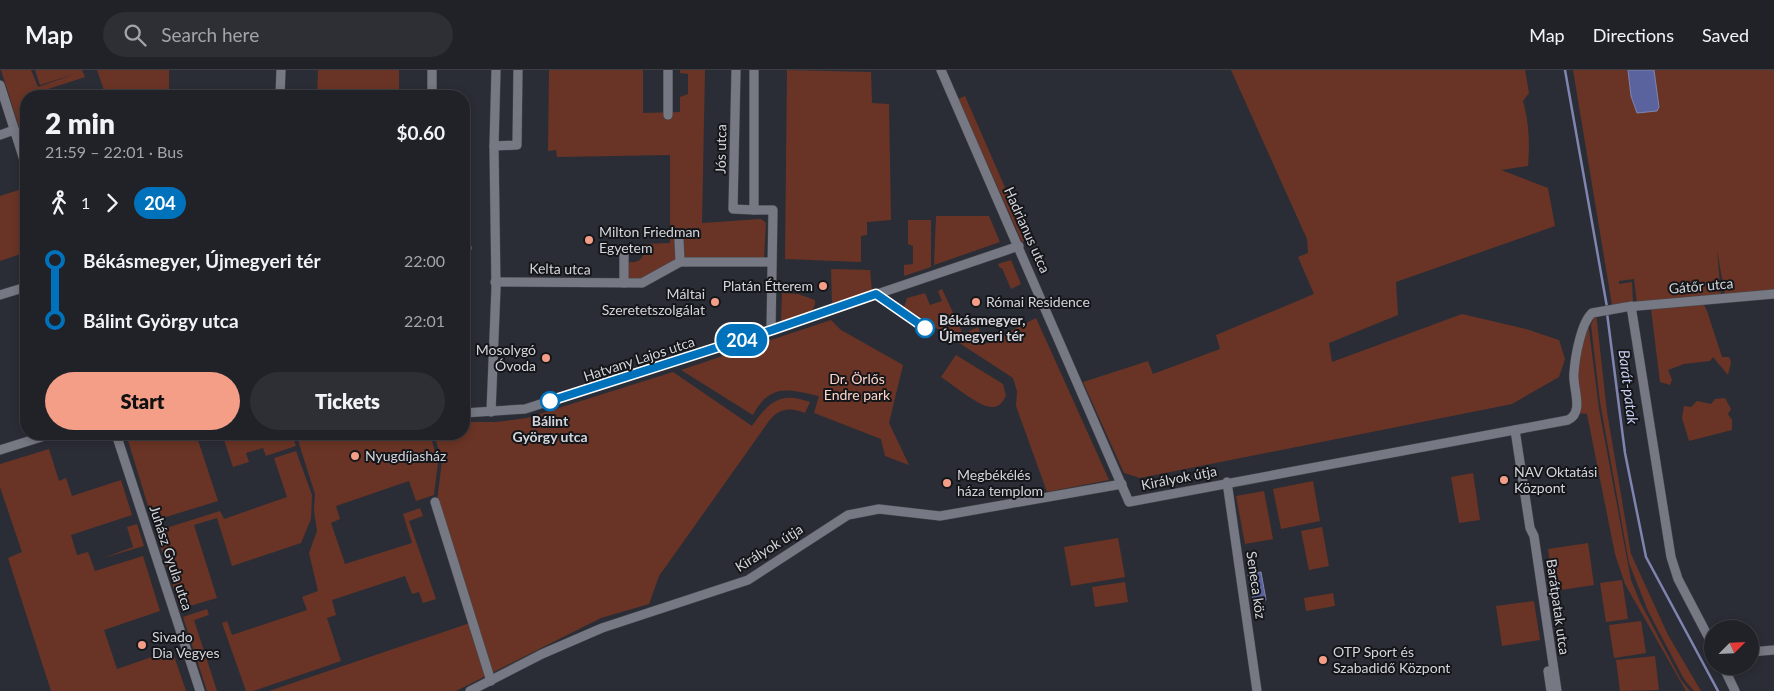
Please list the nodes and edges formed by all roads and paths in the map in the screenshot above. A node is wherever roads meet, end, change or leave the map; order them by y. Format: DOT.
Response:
graph roads {
  1 [pos="281,70"];
  2 [pos="432,70"];
  3 [pos="496,70"];
  4 [pos="518,70"];
  5 [pos="668,70"];
  6 [pos="736,70"];
  7 [pos="754,70"];
  8 [pos="941,70"];
  9 [pos="0,85"];
  10 [pos="280,90"];
  11 [pos="432,90"];
  12 [pos="668,115"];
  13 [pos="14,130"];
  14 [pos="0,135"];
  15 [pos="494,146"];
  16 [pos="20,148"];
  17 [pos="754,210"];
  18 [pos="679,240"];
  19 [pos="1019,246"];
  20 [pos="624,254"];
  21 [pos="680,262"];
  22 [pos="772,262"];
  23 [pos="495,282"];
  24 [pos="624,283"];
  25 [pos="20,289"];
  26 [pos="1774,294"];
  27 [pos="0,295"];
  28 [pos="1629,307"];
  29 [pos="1592,313"];
  30 [pos="772,330"];
  31 [pos="491,412"];
  32 [pos="470,413"];
  33 [pos="1515,430"];
  34 [pos="32,440"];
  35 [pos="118,440"];
  36 [pos="0,450"];
  37 [pos="1227,482"];
  38 [pos="1122,484"];
  39 [pos="435,502"];
  40 [pos="1530,528"];
  41 [pos="1704,628"];
  42 [pos="1774,650"];
  43 [pos="1759,651"];
  44 [pos="1727,675"];
  45 [pos="491,681"];
  46 [pos="200,691"];
  47 [pos="470,691"];
  48 [pos="1257,691"];
  49 [pos="1550,691"];
  50 [pos="1557,691"];
  51 [pos="1735,691"];
  1 -- 10 [label="street"];
  2 -- 11 [label="street"];
  3 -- 15 [label="street"];
  4 -- 15 [label="street"];
  5 -- 12 [label="street"];
  6 -- 17 [label="street, Jós utca"];
  7 -- 17 [label="street"];
  8 -- 19 [label="street, Hadrianus utca"];
  9 -- 13 [label="street"];
  13 -- 14 [label="street"];
  13 -- 16 [label="street"];
  15 -- 23 [label="street"];
  17 -- 22 [label="street, Jós utca"];
  18 -- 21 [label="street"];
  19 -- 30 [label="street, Hatvany Lajos utca"];
  19 -- 38 [label="street, Hadrianus utca"];
  20 -- 24 [label="street"];
  21 -- 22 [label="street, Kelta utca"];
  21 -- 24 [label="street, Kelta utca"];
  22 -- 30 [label="street, Jós utca"];
  23 -- 24 [label="street, Kelta utca"];
  23 -- 31 [label="street"];
  25 -- 27 [label="street"];
  26 -- 28 [label="street, Gátőr utca"];
  28 -- 29 [label="street, Gátőr utca"];
  28 -- 41 [label="street"];
  29 -- 33 [label="street, Királyok útja"];
  30 -- 31 [label="street, Hatvany Lajos utca"];
  31 -- 32 [label="street, Hatvany Lajos utca"];
  33 -- 37 [label="street, Királyok útja"];
  33 -- 40 [label="street, Barátpatak utca"];
  34 -- 36 [label="street"];
  35 -- 46 [label="street, Juhász Gyula utca"];
  37 -- 38 [label="street, Királyok útja"];
  37 -- 48 [label="street, Seneca köz"];
  38 -- 45 [label="street, Királyok útja"];
  39 -- 45 [label="street"];
  40 -- 49 [label="street, Barátpatak utca"];
  40 -- 50 [label="street, Barátpatak utca"];
  42 -- 43 [label="street"];
  44 -- 51 [label="street"];
  45 -- 47 [label="street, Királyok útja"];
}
